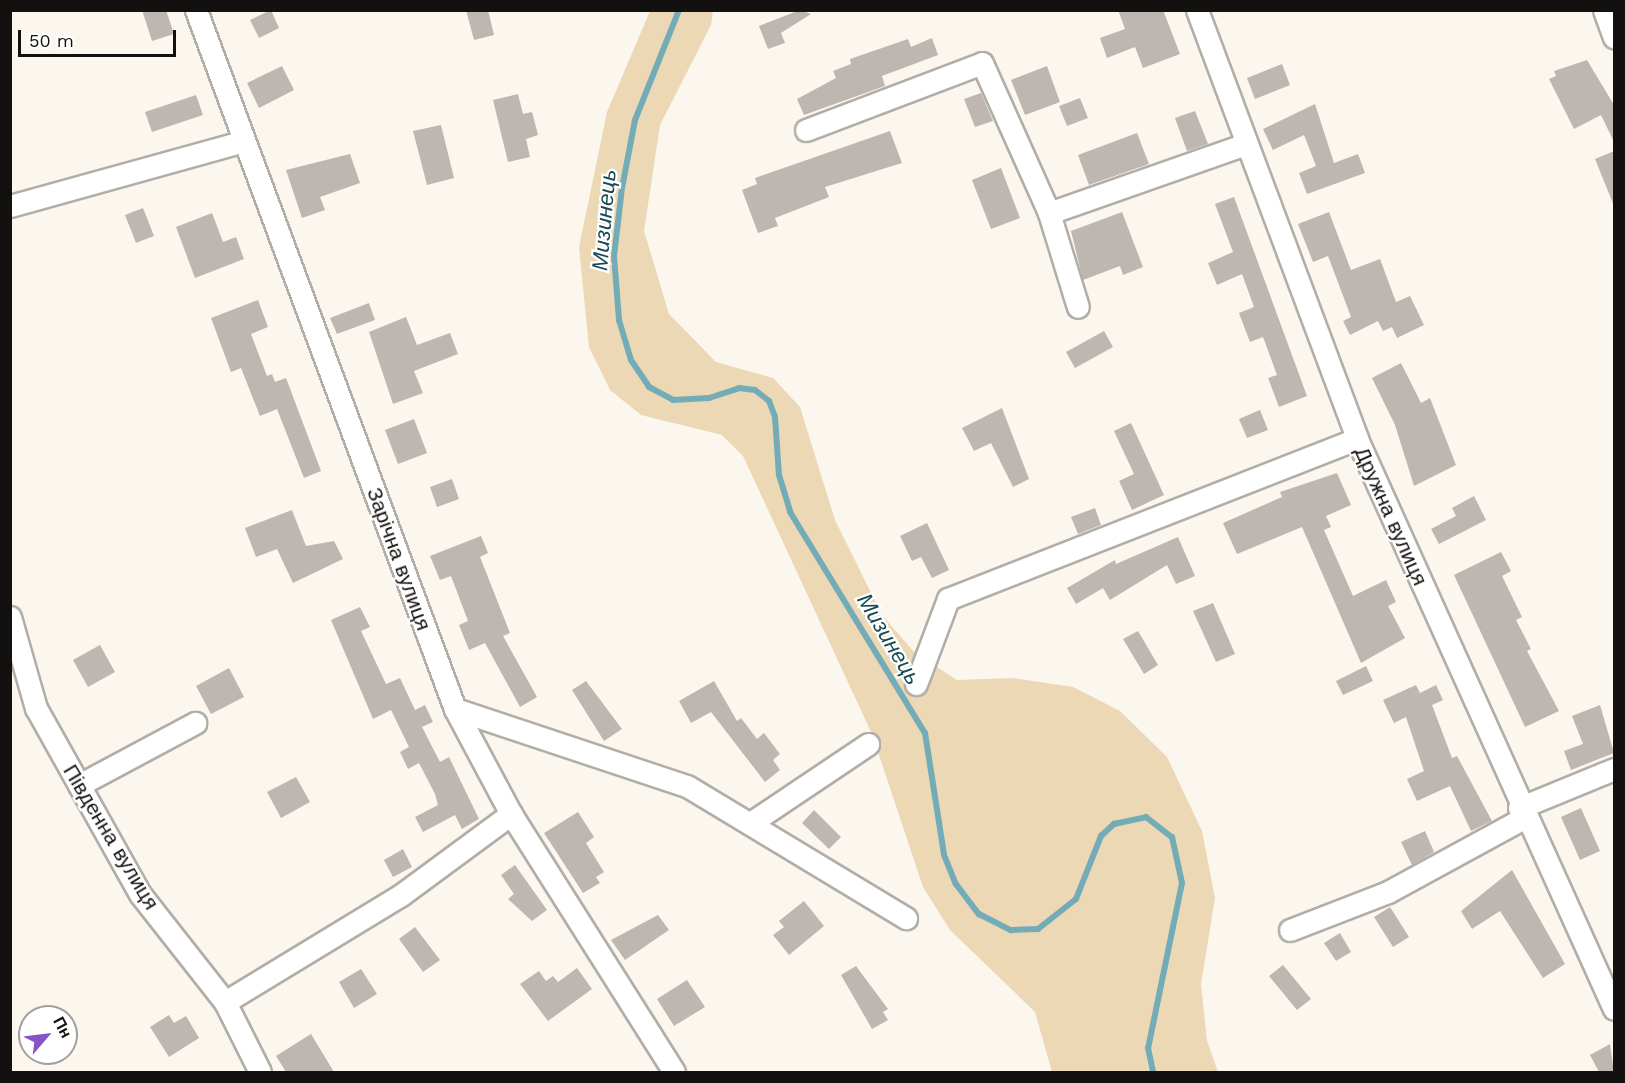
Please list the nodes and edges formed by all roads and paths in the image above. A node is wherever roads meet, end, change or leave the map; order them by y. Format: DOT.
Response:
graph roads {
  1 [pos="196,10"];
  2 [pos="1197,10"];
  3 [pos="1604,10"];
  4 [pos="1614,37"];
  5 [pos="806,130"];
  6 [pos="244,141"];
  7 [pos="1246,144"];
  8 [pos="10,206"];
  9 [pos="1048,213"];
  10 [pos="1078,307"];
  11 [pos="1357,439"];
  12 [pos="10,617"];
  13 [pos="916,684"];
  14 [pos="455,709"];
  15 [pos="195,723"];
  16 [pos="868,744"];
  17 [pos="1614,769"];
  18 [pos="79,785"];
  19 [pos="1522,813"];
  20 [pos="511,814"];
  21 [pos="752,822"];
  22 [pos="906,918"];
  23 [pos="1290,930"];
  24 [pos="225,1002"];
  25 [pos="1614,1009"];
  26 [pos="260,1072"];
  27 [pos="674,1072"];
  1 -- 6 [label="street, Зарічна вулиця"];
  2 -- 7 [label="street, Дружна вулиця"];
  3 -- 4 [label="street"];
  5 -- 9 [label="street"];
  6 -- 8 [label="street"];
  6 -- 14 [label="street, Зарічна вулиця"];
  7 -- 9 [label="street"];
  7 -- 11 [label="street, Дружна вулиця"];
  9 -- 10 [label="street"];
  11 -- 13 [label="street"];
  11 -- 19 [label="street, Дружна вулиця"];
  12 -- 18 [label="street, Південна вулиця"];
  14 -- 20 [label="street, Зарічна вулиця"];
  14 -- 21 [label="street"];
  15 -- 18 [label="street"];
  16 -- 21 [label="street"];
  17 -- 19 [label="street"];
  18 -- 24 [label="street, Південна вулиця"];
  19 -- 23 [label="street"];
  19 -- 25 [label="street, Дружна вулиця"];
  20 -- 24 [label="street"];
  20 -- 27 [label="street, Зарічна вулиця"];
  21 -- 22 [label="street"];
  24 -- 26 [label="street, Південна вулиця"];
}
